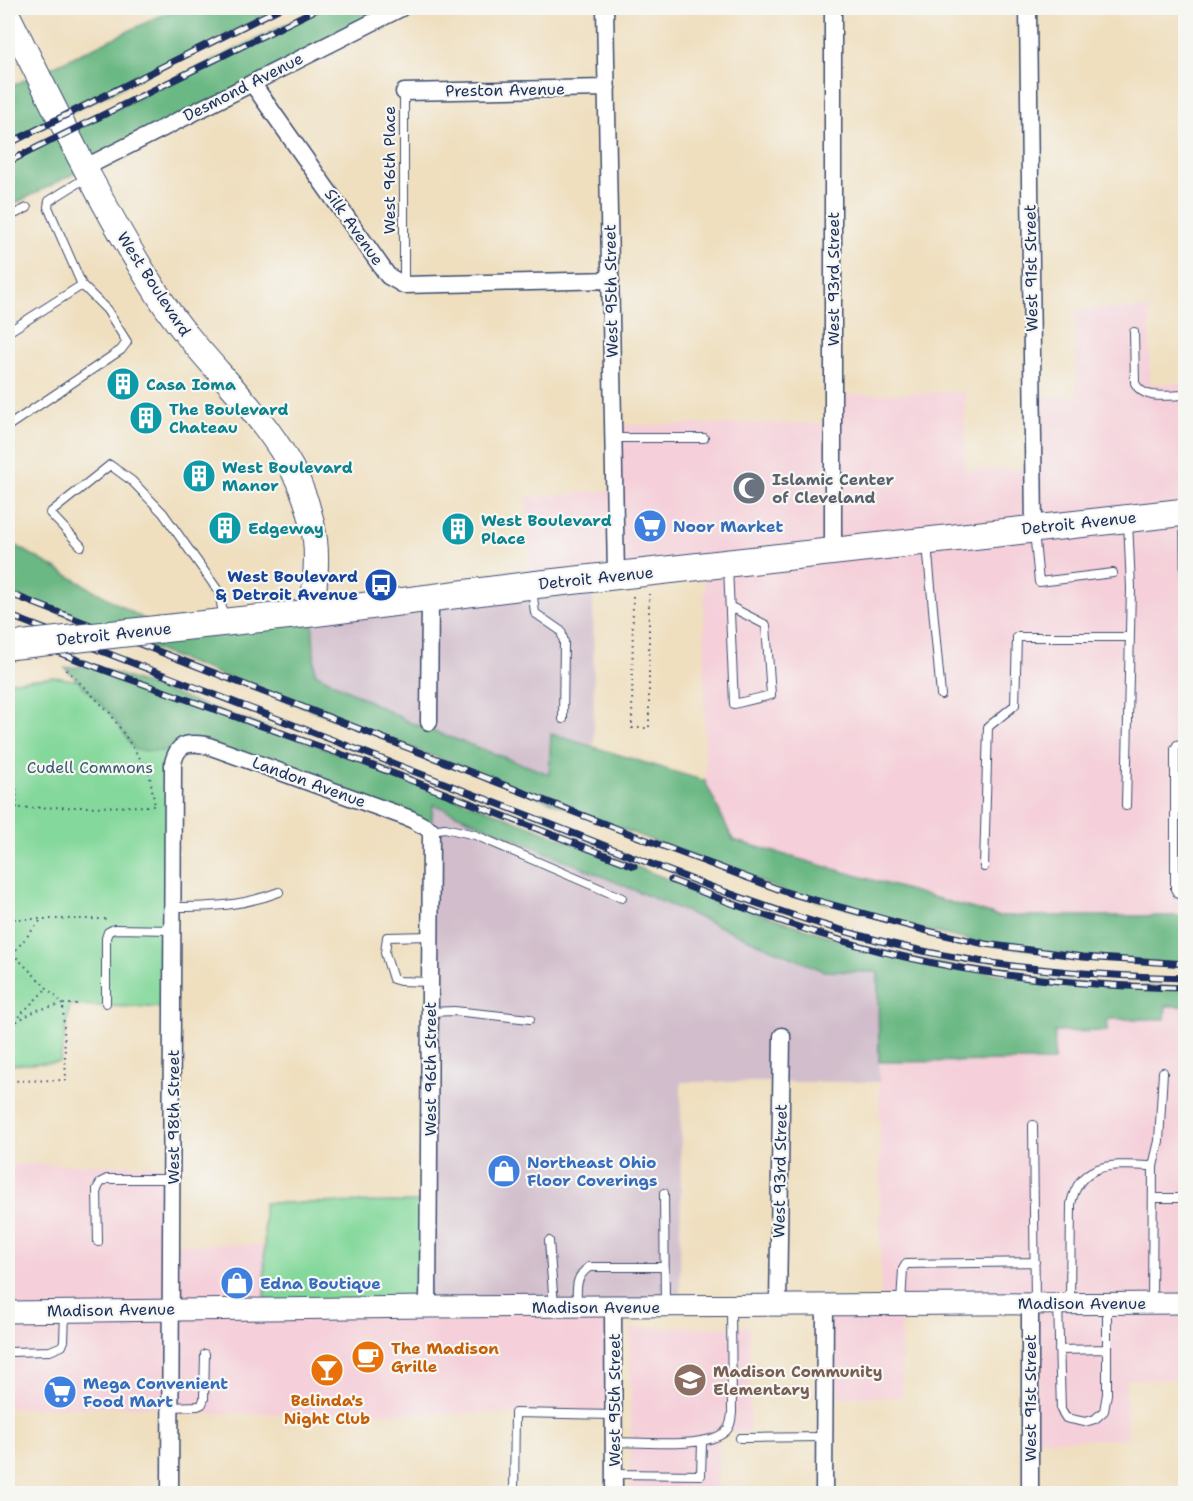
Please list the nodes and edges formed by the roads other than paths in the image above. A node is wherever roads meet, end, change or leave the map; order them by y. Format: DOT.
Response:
graph roads {
  1 [pos="401,8"];
  2 [pos="605,8"];
  3 [pos="832,8"];
  4 [pos="1028,8"];
  5 [pos="8,15"];
  6 [pos="252,83"];
  7 [pos="607,88"];
  8 [pos="404,92"];
  9 [pos="88,171"];
  10 [pos="27,208"];
  11 [pos="8,217"];
  12 [pos="611,280"];
  13 [pos="82,285"];
  14 [pos="404,285"];
  15 [pos="8,332"];
  16 [pos="1134,332"];
  17 [pos="1185,395"];
  18 [pos="8,426"];
  19 [pos="614,438"];
  20 [pos="704,438"];
  21 [pos="1185,512"];
  22 [pos="1127,518"];
  23 [pos="1034,528"];
  24 [pos="926,540"];
  25 [pos="81,546"];
  26 [pos="833,551"];
  27 [pos="727,564"];
  28 [pos="1113,573"];
  29 [pos="624,584"];
  30 [pos="532,585"];
  31 [pos="1185,592"];
  32 [pos="430,597"];
  33 [pos="731,607"];
  34 [pos="312,613"];
  35 [pos="224,622"];
  36 [pos="1130,637"];
  37 [pos="8,646"];
  38 [pos="941,695"];
  39 [pos="563,719"];
  40 [pos="429,722"];
  41 [pos="1185,743"];
  42 [pos="184,745"];
  43 [pos="1126,806"];
  44 [pos="431,830"];
  45 [pos="984,867"];
  46 [pos="279,892"];
  47 [pos="622,898"];
  48 [pos="1185,898"];
  49 [pos="173,907"];
  50 [pos="173,930"];
  51 [pos="430,936"];
  52 [pos="430,982"];
  53 [pos="106,1003"];
  54 [pos="430,1012"];
  55 [pos="530,1019"];
  56 [pos="782,1036"];
  57 [pos="1163,1072"];
  58 [pos="1033,1125"];
  59 [pos="1153,1166"];
  60 [pos="172,1179"];
  61 [pos="664,1193"];
  62 [pos="1153,1195"];
  63 [pos="1185,1198"];
  64 [pos="549,1241"];
  65 [pos="98,1242"];
  66 [pos="1035,1262"];
  67 [pos="664,1267"];
  68 [pos="1033,1303"];
  69 [pos="1064,1303"];
  70 [pos="1107,1303"];
  71 [pos="1152,1303"];
  72 [pos="1185,1303"];
  73 [pos="901,1305"];
  74 [pos="731,1306"];
  75 [pos="778,1306"];
  76 [pos="825,1306"];
  77 [pos="428,1307"];
  78 [pos="554,1307"];
  79 [pos="577,1307"];
  80 [pos="614,1307"];
  81 [pos="665,1307"];
  82 [pos="172,1310"];
  83 [pos="65,1311"];
  84 [pos="8,1312"];
  85 [pos="1107,1349"];
  86 [pos="1059,1350"];
  87 [pos="8,1352"];
  88 [pos="205,1353"];
  89 [pos="171,1407"];
  90 [pos="614,1415"];
  91 [pos="824,1437"];
  92 [pos="740,1438"];
  93 [pos="614,1442"];
  94 [pos="702,1443"];
  95 [pos="614,1474"];
  96 [pos="170,1494"];
  97 [pos="514,1494"];
  98 [pos="614,1494"];
  99 [pos="824,1494"];
  100 [pos="1030,1494"];
  1 -- 6 [label="street, Desmond Avenue"];
  2 -- 7 [label="street, West 95th Street"];
  3 -- 26 [label="street, West 93rd Street"];
  4 -- 23 [label="street, West 91st Street"];
  5 -- 9 [label="main road, West Boulevard"];
  6 -- 9 [label="street, Desmond Avenue"];
  6 -- 14 [label="street, Silk Avenue"];
  7 -- 8 [label="street, Preston Avenue"];
  7 -- 12 [label="street, West 95th Street"];
  8 -- 14 [label="lane, West 96th Place"];
  9 -- 13 [label="lane"];
  9 -- 34 [label="main road, West Boulevard"];
  10 -- 11 [label="lane"];
  12 -- 14 [label="street"];
  12 -- 19 [label="street, West 95th Street"];
  13 -- 15 [label="lane"];
  13 -- 18 [label="lane"];
  16 -- 17 [label="lane"];
  19 -- 20 [label="lane"];
  19 -- 29 [label="street, West 95th Street"];
  21 -- 22 [label="main road, Detroit Avenue"];
  21 -- 31 [label="lane"];
  22 -- 23 [label="main road, Detroit Avenue"];
  22 -- 36 [label="lane"];
  23 -- 24 [label="main road, Detroit Avenue"];
  23 -- 28 [label="lane"];
  24 -- 26 [label="main road, Detroit Avenue"];
  24 -- 38 [label="lane"];
  25 -- 35 [label="lane"];
  26 -- 27 [label="main road, Detroit Avenue"];
  27 -- 29 [label="main road, Detroit Avenue"];
  27 -- 33 [label="lane"];
  29 -- 30 [label="main road, Detroit Avenue"];
  30 -- 32 [label="main road, Detroit Avenue"];
  30 -- 39 [label="lane"];
  32 -- 34 [label="main road, Detroit Avenue"];
  32 -- 40 [label="street"];
  33 -- 33 [label="lane"];
  34 -- 35 [label="main road, Detroit Avenue"];
  35 -- 37 [label="main road, Detroit Avenue, bridge"];
  36 -- 43 [label="lane"];
  36 -- 45 [label="lane"];
  41 -- 48 [label="lane"];
  42 -- 44 [label="street, Landon Avenue"];
  42 -- 49 [label="street, West 98th Street"];
  44 -- 47 [label="lane"];
  44 -- 51 [label="street, West 96th Street"];
  46 -- 49 [label="lane"];
  49 -- 50 [label="street, West 98th Street"];
  50 -- 53 [label="lane"];
  50 -- 60 [label="street, West 98th Street"];
  51 -- 52 [label="street, West 96th Street"];
  51 -- 52 [label="lane"];
  52 -- 54 [label="street, West 96th Street"];
  54 -- 55 [label="lane"];
  54 -- 77 [label="street, West 96th Street"];
  56 -- 75 [label="street, West 93rd Street"];
  57 -- 59 [label="lane"];
  58 -- 66 [label="lane"];
  59 -- 62 [label="lane"];
  59 -- 69 [label="lane"];
  60 -- 65 [label="lane"];
  60 -- 82 [label="street, West 98th Street"];
  61 -- 67 [label="lane"];
  62 -- 63 [label="lane"];
  62 -- 71 [label="lane"];
  64 -- 78 [label="lane"];
  66 -- 68 [label="lane"];
  66 -- 73 [label="lane"];
  67 -- 79 [label="lane"];
  67 -- 81 [label="lane"];
  68 -- 69 [label="street, Madison Avenue"];
  68 -- 73 [label="street, Madison Avenue"];
  68 -- 100 [label="street, West 91st Street"];
  69 -- 70 [label="street, Madison Avenue"];
  69 -- 86 [label="lane"];
  70 -- 71 [label="street, Madison Avenue"];
  70 -- 85 [label="lane"];
  71 -- 72 [label="street, Madison Avenue"];
  73 -- 76 [label="street, Madison Avenue"];
  74 -- 75 [label="street, Madison Avenue"];
  74 -- 81 [label="street, Madison Avenue"];
  74 -- 94 [label="lane"];
  75 -- 76 [label="street, Madison Avenue"];
  76 -- 91 [label="street"];
  77 -- 78 [label="street, Madison Avenue"];
  77 -- 82 [label="street, Madison Avenue"];
  78 -- 79 [label="street, Madison Avenue"];
  79 -- 80 [label="street, Madison Avenue"];
  80 -- 81 [label="street, Madison Avenue"];
  80 -- 90 [label="street, West 95th Street"];
  82 -- 83 [label="street, Madison Avenue"];
  82 -- 89 [label="street, West 98th Street"];
  83 -- 84 [label="street, Madison Avenue"];
  83 -- 87 [label="lane"];
  85 -- 86 [label="lane"];
  85 -- 86 [label="lane"];
  88 -- 89 [label="lane"];
  89 -- 96 [label="street, West 98th Street"];
  90 -- 93 [label="street, West 95th Street"];
  90 -- 97 [label="lane"];
  91 -- 92 [label="lane"];
  91 -- 99 [label="street"];
  93 -- 94 [label="lane"];
  93 -- 95 [label="street, West 95th Street"];
  94 -- 95 [label="lane"];
  95 -- 98 [label="street, West 95th Street"];
}
